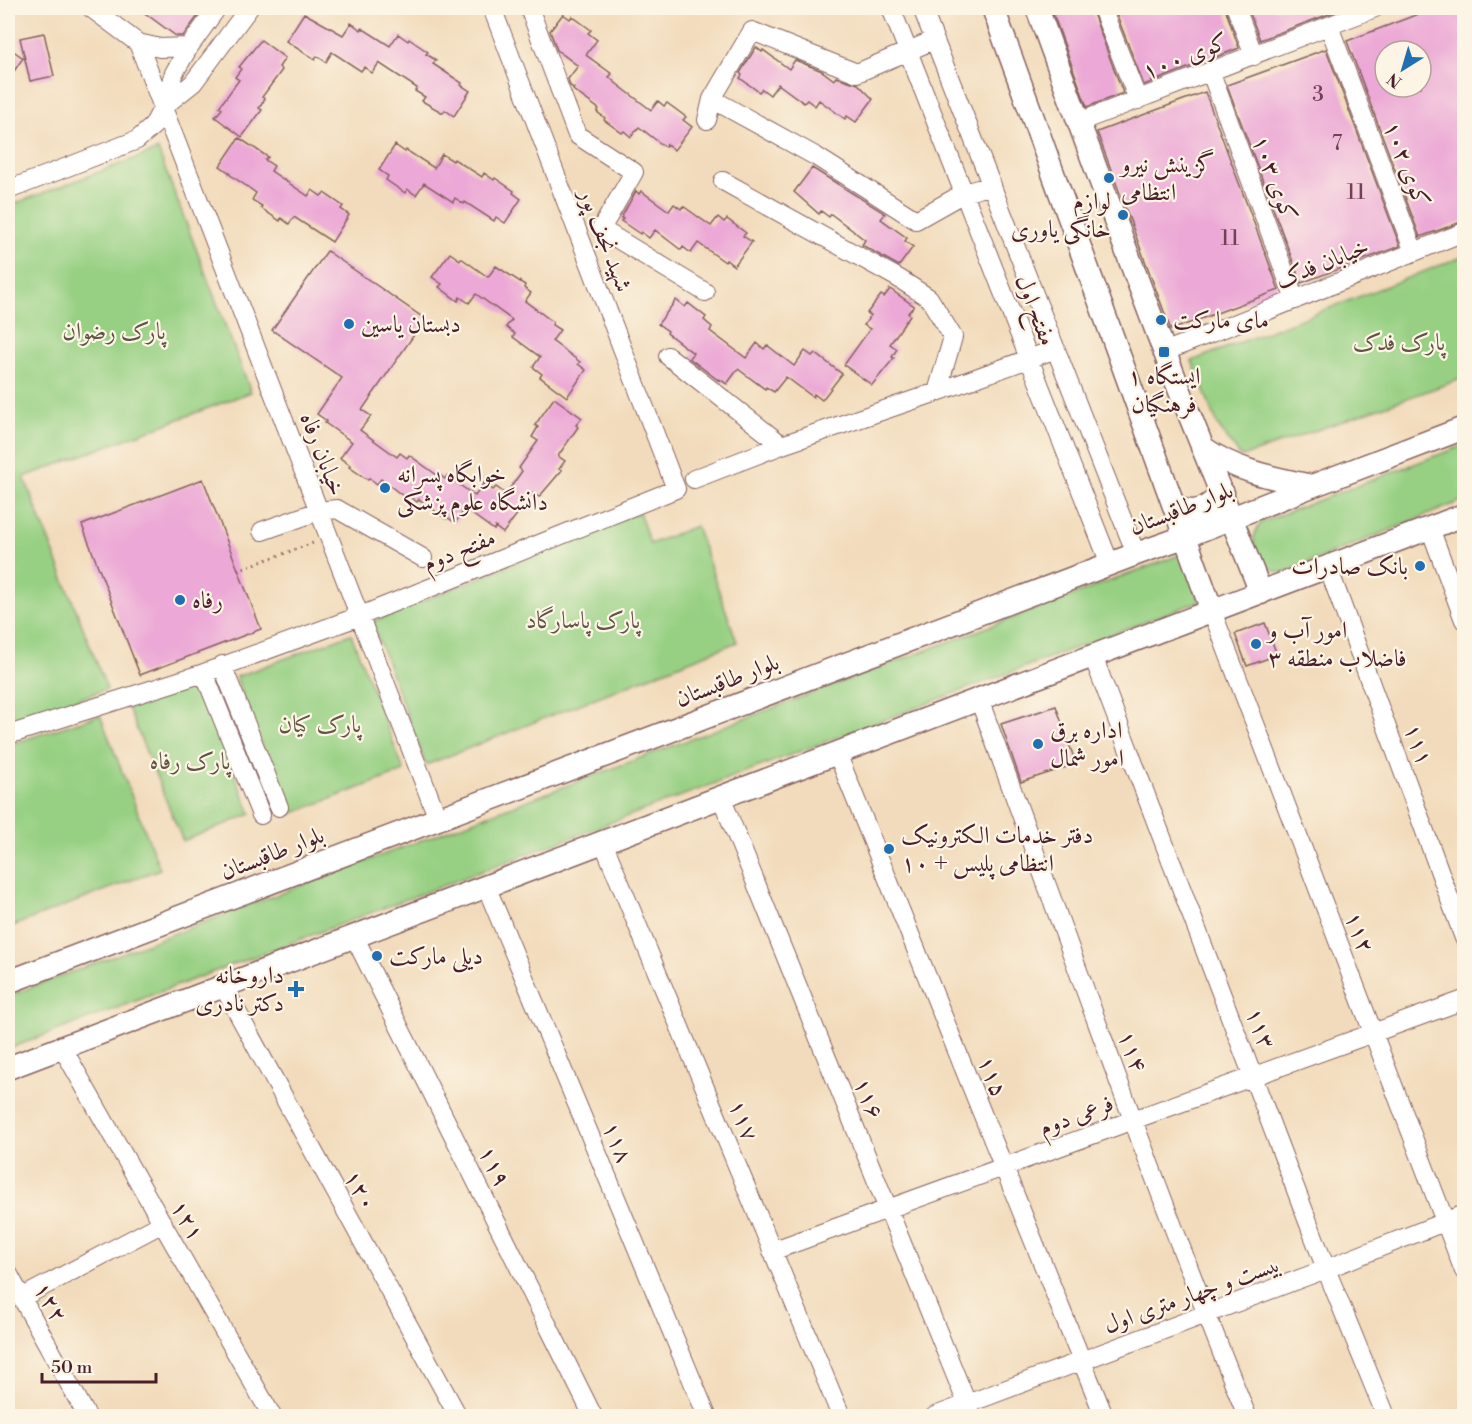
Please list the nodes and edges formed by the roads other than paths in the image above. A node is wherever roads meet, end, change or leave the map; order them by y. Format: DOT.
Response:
graph roads {
  1 [pos="91,8"];
  2 [pos="217,8"];
  3 [pos="249,8"];
  4 [pos="492,8"];
  5 [pos="530,8"];
  6 [pos="891,8"];
  7 [pos="922,8"];
  8 [pos="993,8"];
  9 [pos="1037,8"];
  10 [pos="1102,8"];
  11 [pos="1236,8"];
  12 [pos="1375,8"];
  13 [pos="1329,26"];
  14 [pos="934,40"];
  15 [pos="138,43"];
  16 [pos="189,47"];
  17 [pos="908,51"];
  18 [pos="1254,56"];
  19 [pos="1211,73"];
  20 [pos="712,99"];
  21 [pos="1138,100"];
  22 [pos="163,107"];
  23 [pos="707,120"];
  24 [pos="1079,122"];
  25 [pos="723,181"];
  26 [pos="992,185"];
  27 [pos="8,190"];
  28 [pos="964,193"];
  29 [pos="1464,232"];
  30 [pos="1414,252"];
  31 [pos="705,292"];
  32 [pos="1295,300"];
  33 [pos="1056,349"];
  34 [pos="1164,352"];
  35 [pos="668,356"];
  36 [pos="1029,360"];
  37 [pos="938,392"];
  38 [pos="1464,428"];
  39 [pos="782,446"];
  40 [pos="1202,447"];
  41 [pos="694,479"];
  42 [pos="1312,486"];
  43 [pos="676,489"];
  44 [pos="1222,493"];
  45 [pos="1174,507"];
  46 [pos="319,511"];
  47 [pos="1464,515"];
  48 [pos="1232,518"];
  49 [pos="1430,528"];
  50 [pos="262,531"];
  51 [pos="1184,537"];
  52 [pos="1136,554"];
  53 [pos="423,558"];
  54 [pos="1110,564"];
  55 [pos="1328,567"];
  56 [pos="1261,593"];
  57 [pos="1212,611"];
  58 [pos="360,616"];
  59 [pos="1464,620"];
  60 [pos="1093,656"];
  61 [pos="222,665"];
  62 [pos="204,673"];
  63 [pos="979,699"];
  64 [pos="8,735"];
  65 [pos="837,753"];
  66 [pos="721,797"];
  67 [pos="279,807"];
  68 [pos="261,815"];
  69 [pos="438,819"];
  70 [pos="603,842"];
  71 [pos="486,886"];
  72 [pos="354,936"];
  73 [pos="1464,938"];
  74 [pos="8,982"];
  75 [pos="223,986"];
  76 [pos="1464,1000"];
  77 [pos="1373,1033"];
  78 [pos="62,1047"];
  79 [pos="8,1068"];
  80 [pos="1254,1076"];
  81 [pos="1133,1120"];
  82 [pos="1004,1167"];
  83 [pos="888,1209"];
  84 [pos="1464,1214"];
  85 [pos="1446,1222"];
  86 [pos="163,1223"];
  87 [pos="772,1251"];
  88 [pos="1326,1269"];
  89 [pos="1464,1271"];
  90 [pos="8,1273"];
  91 [pos="21,1298"];
  92 [pos="1205,1313"];
  93 [pos="1081,1361"];
  94 [pos="970,1410"];
  95 [pos="87,1416"];
  96 [pos="272,1416"];
  97 [pos="458,1416"];
  98 [pos="593,1416"];
  99 [pos="707,1416"];
  100 [pos="841,1416"];
  101 [pos="935,1416"];
  102 [pos="1104,1416"];
  103 [pos="1246,1416"];
  104 [pos="1386,1416"];
  1 -- 15 [label="street"];
  2 -- 16 [label="street"];
  3 -- 22 [label="street"];
  4 -- 43 [label="street, شهید نجف پور"];
  5 -- 31 [label="street"];
  6 -- 17 [label="street, مفتح اول"];
  7 -- 14 [label="street, مفتح اول"];
  8 -- 45 [label="main road"];
  9 -- 24 [label="main road"];
  10 -- 21 [label="street"];
  11 -- 18 [label="street"];
  12 -- 13 [label="street, کوی ۱۰۰"];
  13 -- 18 [label="street, کوی ۱۰۰"];
  13 -- 30 [label="street, کوی ۱۰۲"];
  14 -- 17 [label="street"];
  14 -- 26 [label="street, مفتح اول"];
  15 -- 16 [label="street"];
  15 -- 22 [label="street, خیابان رفاه"];
  16 -- 22 [label="street"];
  17 -- 20 [label="street"];
  17 -- 28 [label="street, مفتح اول"];
  18 -- 19 [label="street, کوی ۱۰۰"];
  19 -- 21 [label="street, کوی ۱۰۰"];
  19 -- 32 [label="street, کوی ۱۰۳"];
  20 -- 23 [label="street"];
  20 -- 28 [label="street"];
  21 -- 24 [label="street, کوی ۱۰۰"];
  22 -- 27 [label="street"];
  22 -- 46 [label="street, خیابان رفاه"];
  24 -- 34 [label="main road"];
  25 -- 37 [label="street"];
  26 -- 28 [label="street"];
  26 -- 33 [label="street, مفتح اول"];
  28 -- 36 [label="street, مفتح اول"];
  29 -- 30 [label="street, خیابان فدک"];
  30 -- 32 [label="street, خیابان فدک"];
  32 -- 34 [label="street, خیابان فدک"];
  33 -- 36 [label="street"];
  33 -- 52 [label="street, مفتح اول"];
  34 -- 40 [label="main road"];
  35 -- 39 [label="street"];
  36 -- 37 [label="street"];
  36 -- 54 [label="street, مفتح اول"];
  37 -- 39 [label="street"];
  38 -- 42 [label="main road, بلوار طاقبستان"];
  39 -- 41 [label="street"];
  40 -- 42 [label="main road"];
  40 -- 44 [label="main road"];
  42 -- 48 [label="main road, بلوار طاقبستان"];
  43 -- 58 [label="street, مفتح دوم"];
  44 -- 45 [label="main road"];
  44 -- 48 [label="main road"];
  45 -- 51 [label="main road"];
  46 -- 50 [label="street"];
  46 -- 53 [label="street"];
  46 -- 58 [label="street, خیابان رفاه"];
  47 -- 49 [label="main road"];
  48 -- 51 [label="main road, بلوار طاقبستان"];
  48 -- 56 [label="main road"];
  49 -- 55 [label="main road"];
  49 -- 59 [label="street"];
  51 -- 52 [label="main road, بلوار طاقبستان"];
  51 -- 57 [label="main road"];
  52 -- 54 [label="main road, بلوار طاقبستان"];
  54 -- 69 [label="main road, بلوار طاقبستان"];
  55 -- 56 [label="main road"];
  55 -- 73 [label="street, ۱۱۱"];
  56 -- 57 [label="main road"];
  57 -- 60 [label="main road"];
  57 -- 77 [label="street, ۱۱۲"];
  58 -- 61 [label="street, مفتح دوم"];
  58 -- 69 [label="street, خیابان رفاه"];
  60 -- 63 [label="main road"];
  60 -- 80 [label="street, ۱۱۳"];
  61 -- 62 [label="street, مفتح دوم"];
  61 -- 67 [label="street"];
  62 -- 64 [label="street, مفتح دوم"];
  62 -- 68 [label="street"];
  63 -- 65 [label="main road"];
  63 -- 81 [label="street, ۱۱۴"];
  65 -- 66 [label="main road"];
  65 -- 82 [label="street, ۱۱۵"];
  66 -- 70 [label="main road"];
  66 -- 83 [label="street, ۱۱۶"];
  69 -- 74 [label="main road, بلوار طاقبستان"];
  70 -- 71 [label="main road"];
  70 -- 87 [label="street, ۱۱۷"];
  71 -- 72 [label="main road"];
  71 -- 99 [label="street, ۱۱۸"];
  72 -- 75 [label="main road"];
  72 -- 98 [label="street, ۱۱۹"];
  75 -- 78 [label="main road"];
  75 -- 97 [label="street, ۱۲۰"];
  76 -- 77 [label="street, فرعی دوم"];
  77 -- 80 [label="street, فرعی دوم"];
  77 -- 85 [label="street, ۱۱۲"];
  78 -- 79 [label="main road"];
  78 -- 86 [label="street, ۱۲۱"];
  80 -- 81 [label="street, فرعی دوم"];
  80 -- 88 [label="street, ۱۱۳"];
  81 -- 82 [label="street, فرعی دوم"];
  81 -- 92 [label="street, ۱۱۴"];
  82 -- 83 [label="street, فرعی دوم"];
  82 -- 93 [label="street, ۱۱۵"];
  83 -- 87 [label="street, فرعی دوم"];
  83 -- 94 [label="street, ۱۱۶"];
  84 -- 85 [label="street, بیست و چهار متری اول"];
  85 -- 88 [label="street, بیست و چهار متری اول"];
  85 -- 89 [label="street, ۱۱۲"];
  86 -- 91 [label="street"];
  86 -- 96 [label="street, ۱۲۱"];
  87 -- 100 [label="street, ۱۱۷"];
  88 -- 92 [label="street, بیست و چهار متری اول"];
  88 -- 104 [label="street, ۱۱۳"];
  90 -- 91 [label="street, ۱۲۲"];
  91 -- 95 [label="street, ۱۲۲"];
  92 -- 93 [label="street, بیست و چهار متری اول"];
  92 -- 103 [label="street, ۱۱۴"];
  93 -- 94 [label="street, بیست و چهار متری اول"];
  93 -- 102 [label="street, ۱۱۵"];
  94 -- 101 [label="street, بیست و چهار متری اول"];
}
